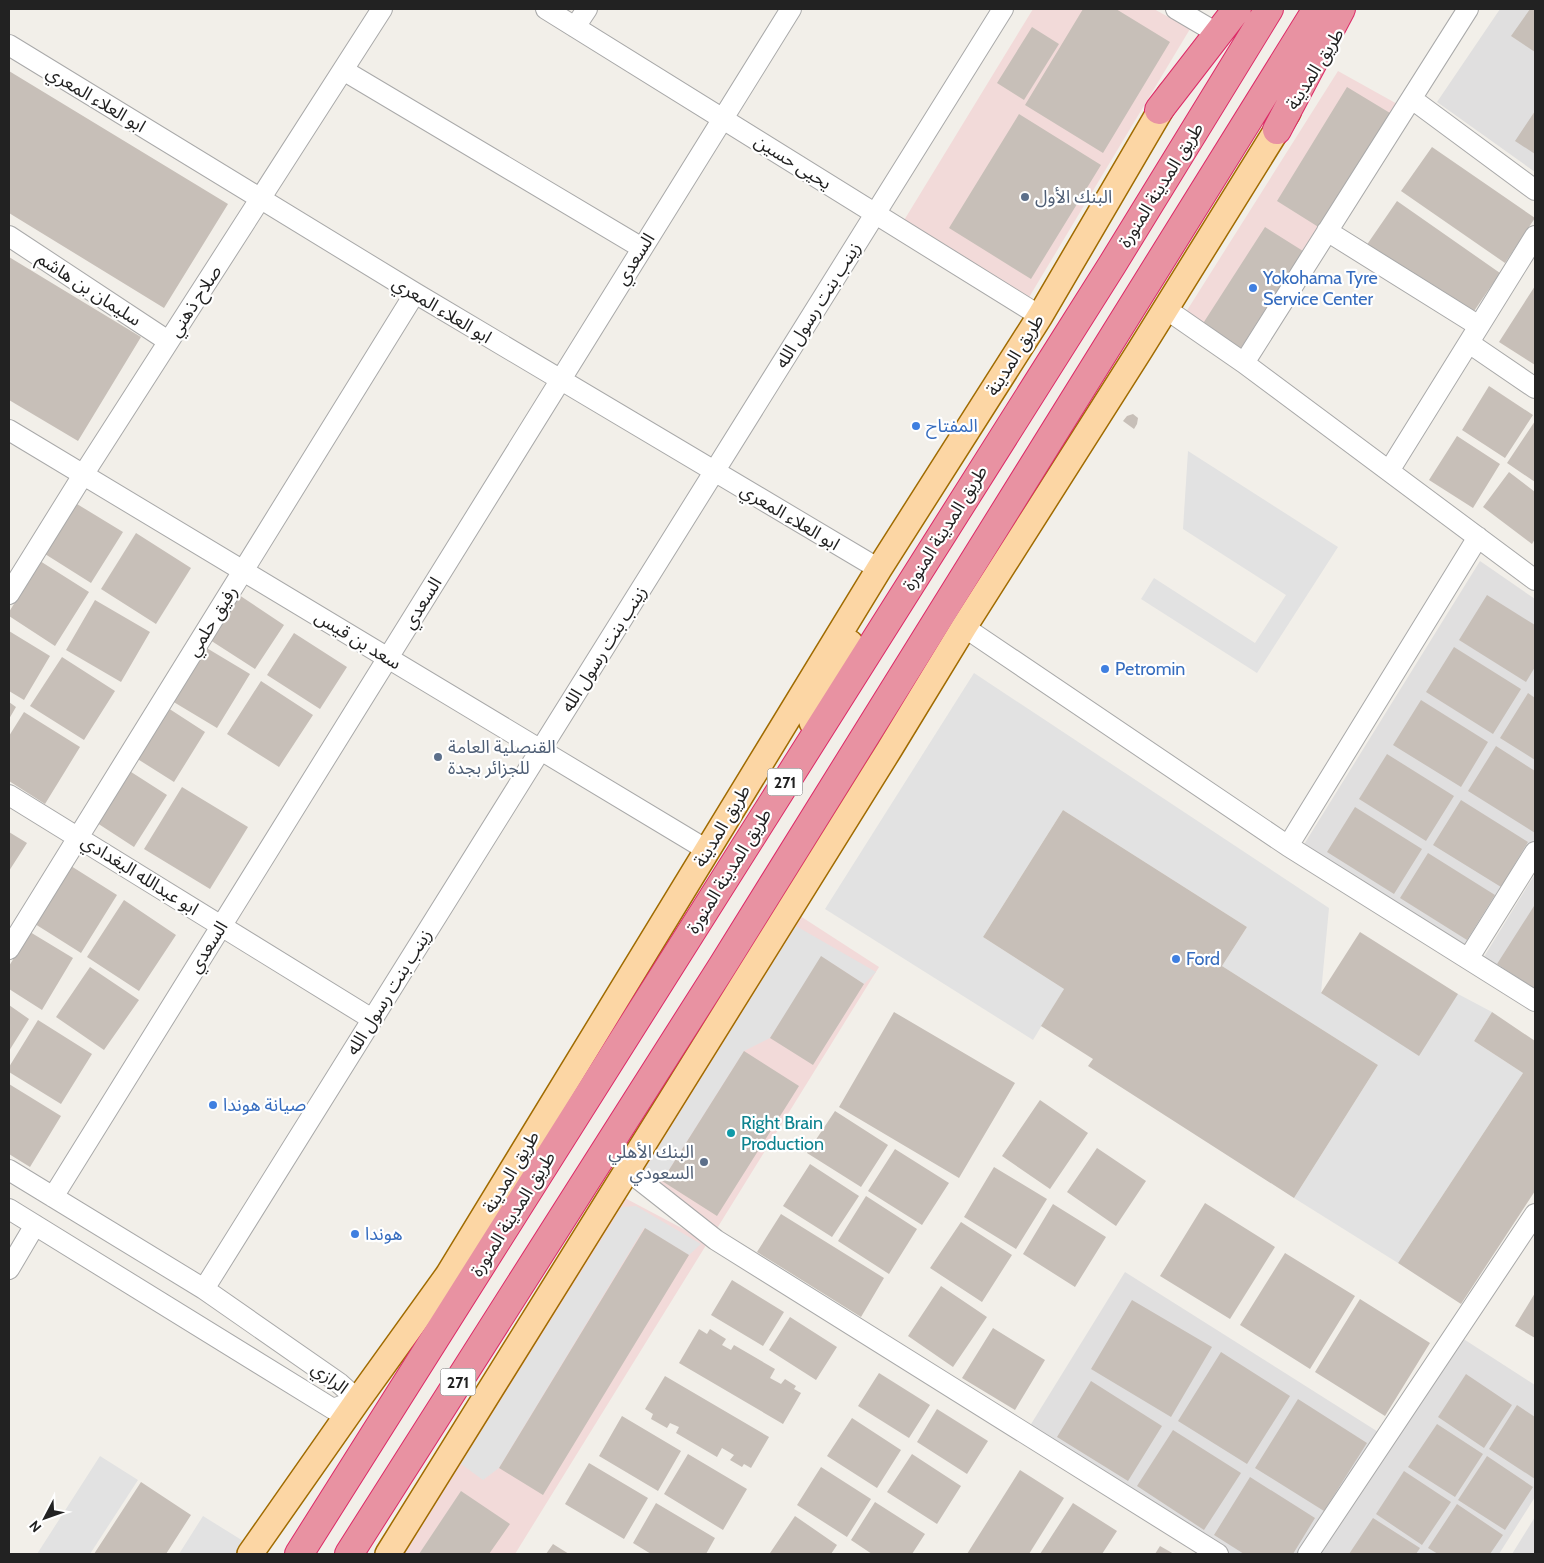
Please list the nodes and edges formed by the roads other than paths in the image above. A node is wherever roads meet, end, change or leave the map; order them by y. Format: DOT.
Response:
graph roads {
  1 [pos="382,9"];
  2 [pos="546,9"];
  3 [pos="587,9"];
  4 [pos="790,9"];
  5 [pos="1003,9"];
  6 [pos="1176,9"];
  7 [pos="1237,9"];
  8 [pos="1269,9"];
  9 [pos="1317,9"];
  10 [pos="1341,9"];
  11 [pos="1352,9"];
  12 [pos="1468,9"];
  13 [pos="1216,19"];
  14 [pos="575,27"];
  15 [pos="9,45"];
  16 [pos="343,70"];
  17 [pos="1412,99"];
  18 [pos="1159,110"];
  19 [pos="722,118"];
  20 [pos="1277,130"];
  21 [pos="1535,190"];
  22 [pos="260,199"];
  23 [pos="876,213"];
  24 [pos="1327,231"];
  25 [pos="9,236"];
  26 [pos="1535,236"];
  27 [pos="642,248"];
  28 [pos="415,294"];
  29 [pos="1166,310"];
  30 [pos="1040,316"];
  31 [pos="1480,326"];
  32 [pos="168,341"];
  33 [pos="1469,343"];
  34 [pos="1244,363"];
  35 [pos="560,380"];
  36 [pos="1535,388"];
  37 [pos="9,430"];
  38 [pos="1389,471"];
  39 [pos="714,472"];
  40 [pos="83,475"];
  41 [pos="903,532"];
  42 [pos="1478,537"];
  43 [pos="879,569"];
  44 [pos="243,571"];
  45 [pos="1532,572"];
  46 [pos="9,594"];
  47 [pos="964,626"];
  48 [pos="388,658"];
  49 [pos="540,750"];
  50 [pos="889,750"];
  51 [pos="779,792"];
  52 [pos="9,794"];
  53 [pos="78,837"];
  54 [pos="1288,846"];
  55 [pos="707,850"];
  56 [pos="1535,852"];
  57 [pos="221,926"];
  58 [pos="9,949"];
  59 [pos="1468,959"];
  60 [pos="1535,1001"];
  61 [pos="372,1019"];
  62 [pos="632,1108"];
  63 [pos="9,1170"];
  64 [pos="627,1170"];
  65 [pos="53,1197"];
  66 [pos="9,1209"];
  67 [pos="1535,1214"];
  68 [pos="36,1225"];
  69 [pos="125,1240"];
  70 [pos="9,1269"];
  71 [pos="108,1270"];
  72 [pos="204,1289"];
  73 [pos="358,1400"];
  74 [pos="356,1464"];
  75 [pos="385,1497"];
  76 [pos="250,1554"];
  77 [pos="285,1554"];
  78 [pos="299,1554"];
  79 [pos="349,1554"];
  80 [pos="354,1554"];
  81 [pos="388,1554"];
  82 [pos="1218,1554"];
  83 [pos="1308,1554"];
  1 -- 16 [label="street, صلاح ذهني"];
  2 -- 14 [label="street, يحيى حسين"];
  3 -- 14 [label="street"];
  4 -- 19 [label="street, السعدي"];
  5 -- 23 [label="street, زينب بنت رسول الله"];
  6 -- 13 [label="street"];
  7 -- 18 [label="highway"];
  8 -- 51 [label="highway, طريق المدينة المنورة / 271"];
  9 -- 62 [label="highway, 271"];
  10 -- 20 [label="highway"];
  11 -- 20 [label="main road, طريق المدينة"];
  12 -- 17 [label="street"];
  13 -- 18 [label="main road, طريق المدينة"];
  14 -- 19 [label="street, يحيى حسين"];
  15 -- 22 [label="street, ابو العلاء المعري"];
  16 -- 22 [label="street, صلاح ذهني"];
  16 -- 27 [label="street"];
  17 -- 21 [label="street"];
  17 -- 24 [label="street"];
  18 -- 30 [label="main road, طريق المدينة"];
  19 -- 23 [label="street, يحيى حسين"];
  19 -- 27 [label="street, السعدي"];
  20 -- 29 [label="main road, طريق المدينة"];
  22 -- 28 [label="street, ابو العلاء المعري"];
  22 -- 32 [label="street, صلاح ذهني"];
  23 -- 30 [label="street, يحيى حسين"];
  23 -- 39 [label="street, زينب بنت رسول الله"];
  24 -- 31 [label="street"];
  24 -- 34 [label="street"];
  25 -- 32 [label="street, سليمان بن هاشم"];
  26 -- 31 [label="street"];
  27 -- 35 [label="street, السعدي"];
  28 -- 35 [label="street, ابو العلاء المعري"];
  28 -- 44 [label="street, رفيق حلمي"];
  29 -- 34 [label="street"];
  29 -- 47 [label="main road, طريق المدينة"];
  30 -- 41 [label="main road, طريق المدينة"];
  31 -- 33 [label="street"];
  32 -- 40 [label="street, صلاح ذهني"];
  33 -- 36 [label="street"];
  33 -- 38 [label="street"];
  34 -- 38 [label="street"];
  35 -- 39 [label="street, ابو العلاء المعري"];
  35 -- 48 [label="street, السعدي"];
  37 -- 40 [label="street, سعد بن قيس"];
  38 -- 42 [label="street"];
  39 -- 43 [label="street, ابو العلاء المعري"];
  39 -- 49 [label="street, زينب بنت رسول الله"];
  40 -- 44 [label="street, سعد بن قيس"];
  40 -- 46 [label="street, صلاح ذهني"];
  41 -- 43 [label="main road, طريق المدينة"];
  41 -- 51 [label="main road"];
  42 -- 45 [label="street"];
  42 -- 54 [label="street"];
  43 -- 55 [label="main road, طريق المدينة"];
  44 -- 48 [label="street, سعد بن قيس"];
  44 -- 53 [label="street, رفيق حلمي"];
  47 -- 50 [label="main road, طريق المدينة"];
  47 -- 54 [label="street"];
  48 -- 49 [label="street, سعد بن قيس"];
  48 -- 57 [label="street, السعدي"];
  49 -- 55 [label="street, سعد بن قيس"];
  49 -- 61 [label="street, زينب بنت رسول الله"];
  50 -- 62 [label="main road"];
  50 -- 64 [label="main road, طريق المدينة"];
  51 -- 74 [label="highway, طريق المدينة المنورة / 271"];
  52 -- 53 [label="street, ابو عبدالله البغدادي"];
  53 -- 57 [label="street, ابو عبدالله البغدادي"];
  53 -- 58 [label="street, رفيق حلمي"];
  54 -- 59 [label="street"];
  55 -- 73 [label="main road, طريق المدينة"];
  56 -- 59 [label="street"];
  57 -- 61 [label="street, ابو عبدالله البغدادي"];
  57 -- 65 [label="street, السعدي"];
  59 -- 60 [label="street"];
  61 -- 72 [label="street, زينب بنت رسول الله"];
  62 -- 75 [label="highway, 271"];
  63 -- 65 [label="street, الرازي"];
  64 -- 81 [label="main road, طريق المدينة"];
  64 -- 82 [label="street"];
  65 -- 69 [label="street, الرازي"];
  66 -- 68 [label="street, الرازي"];
  67 -- 83 [label="street"];
  68 -- 70 [label="street"];
  68 -- 71 [label="street, الرازي"];
  69 -- 71 [label="street"];
  69 -- 72 [label="street, الرازي"];
  71 -- 73 [label="street, الرازي"];
  72 -- 73 [label="street, الرازي"];
  73 -- 76 [label="main road, طريق المدينة"];
  74 -- 77 [label="main road"];
  74 -- 78 [label="highway, طريق المدينة المنورة / 271"];
  75 -- 79 [label="highway, 271"];
  75 -- 80 [label="highway"];
}
